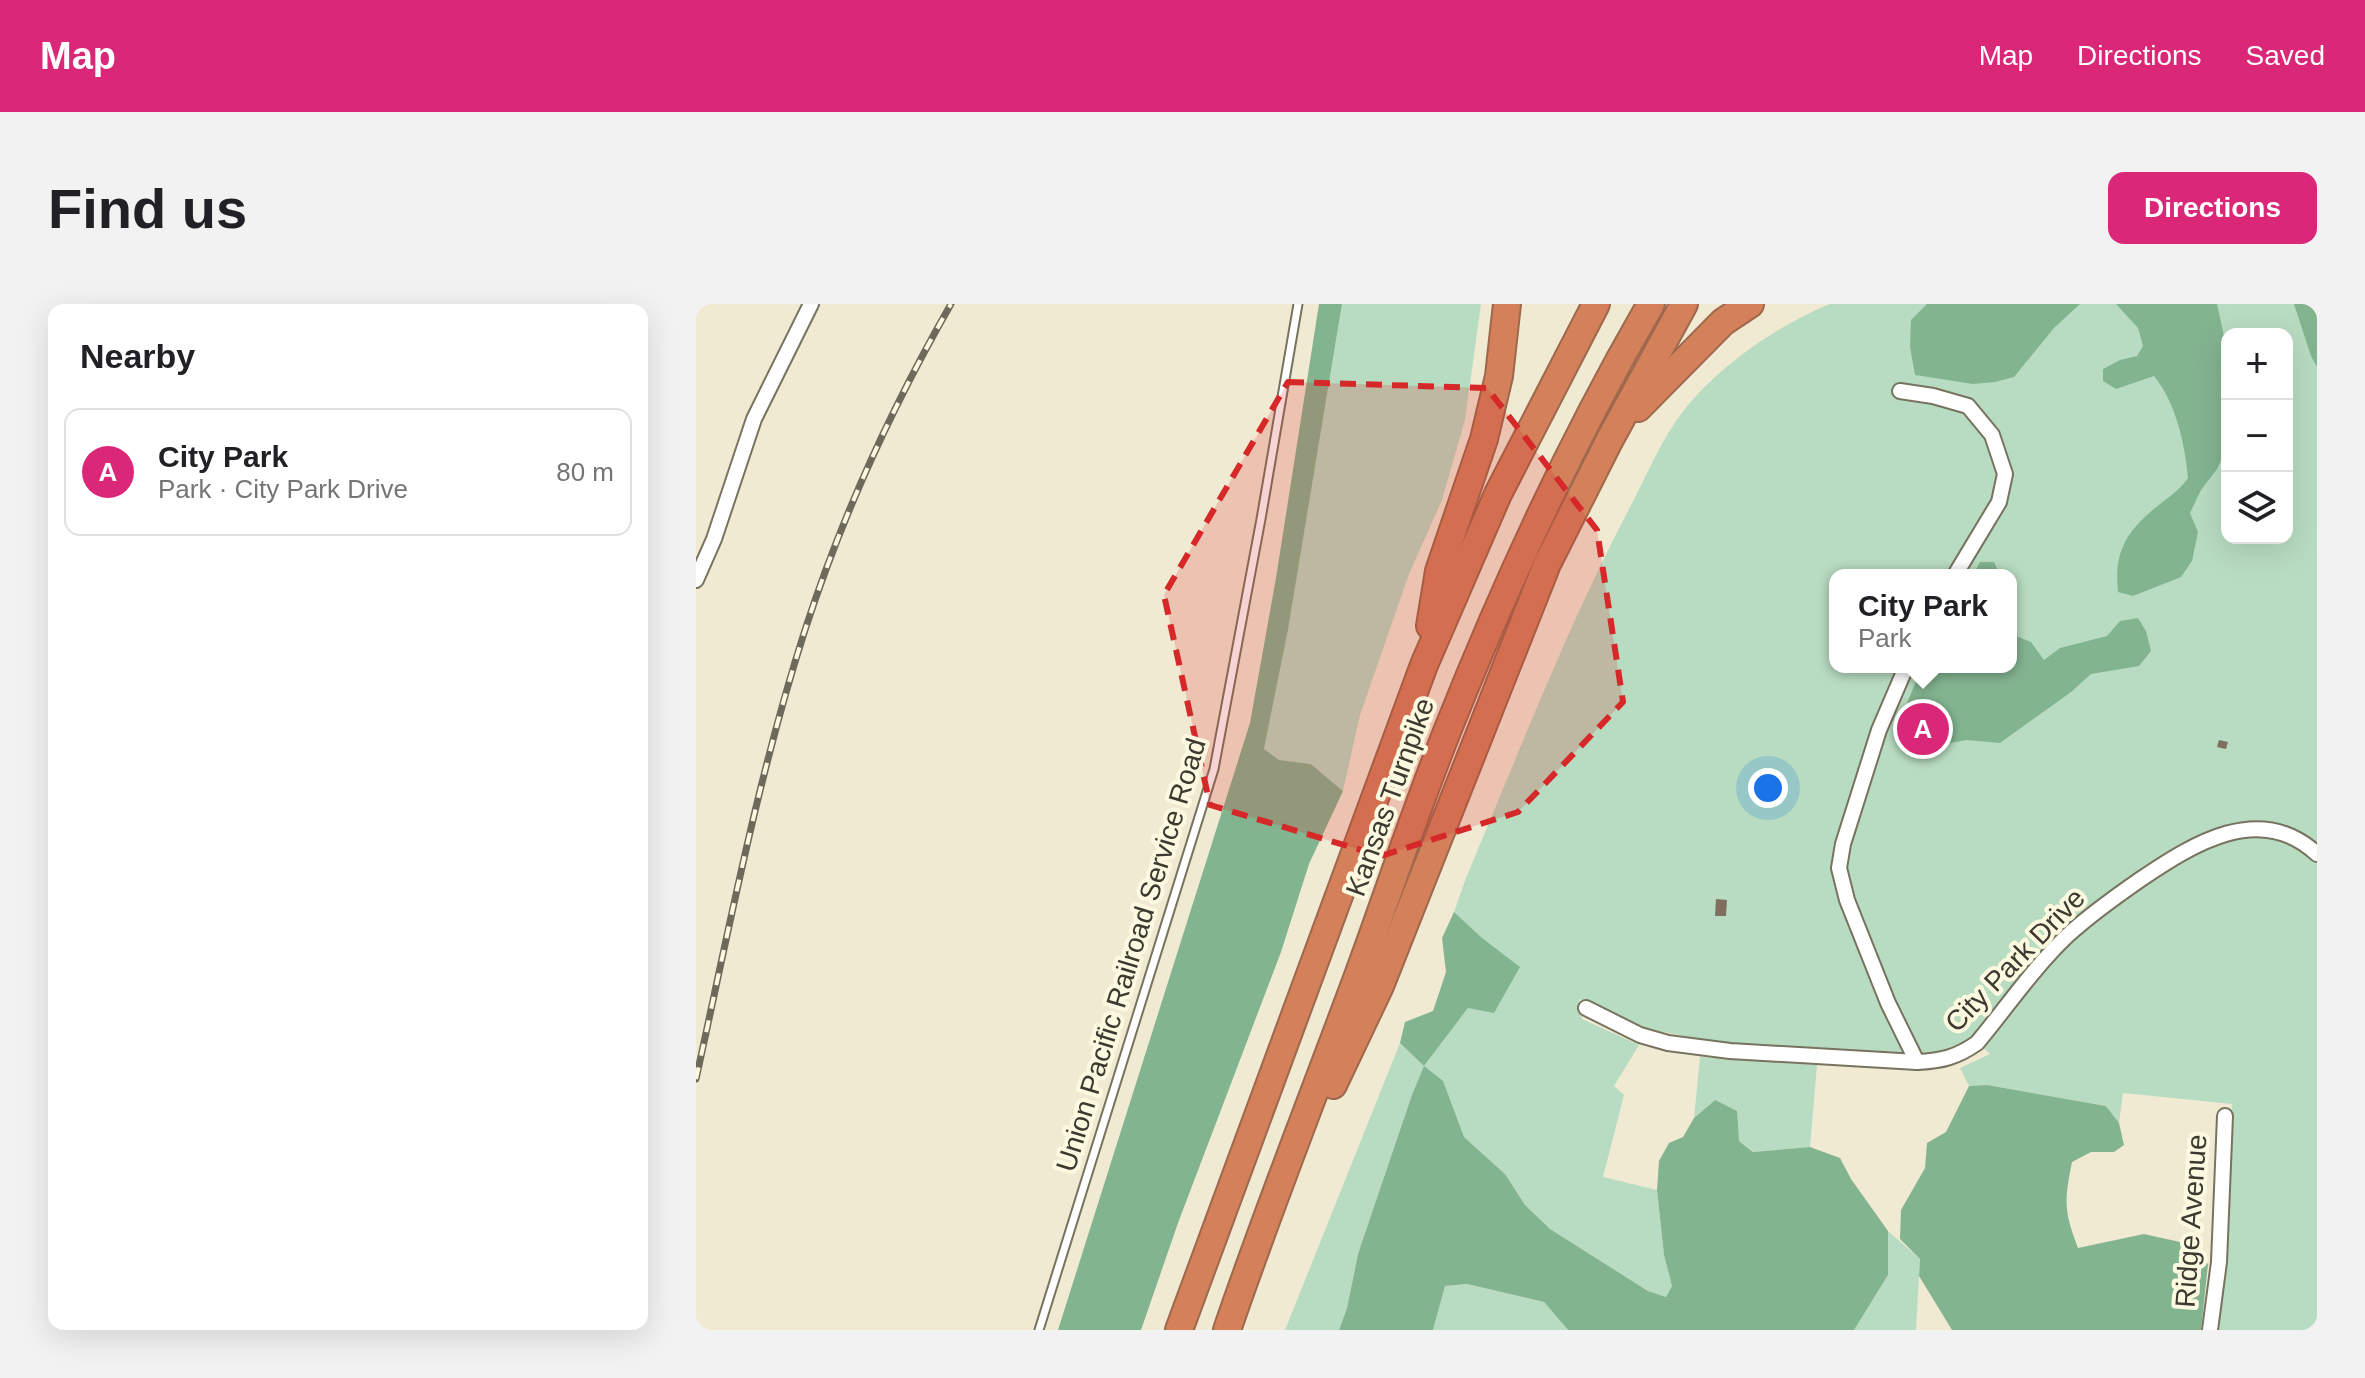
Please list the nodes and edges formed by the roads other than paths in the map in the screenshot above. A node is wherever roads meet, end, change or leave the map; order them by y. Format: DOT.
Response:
graph roads {
  1 [pos="811,304"];
  2 [pos="1298,304"];
  3 [pos="1507,304"];
  4 [pos="1596,304"];
  5 [pos="1651,304"];
  6 [pos="1684,304"];
  7 [pos="1750,304"];
  8 [pos="1900,391"];
  9 [pos="1609,441"];
  10 [pos="1959,569"];
  11 [pos="696,580"];
  12 [pos="1424,665"];
  13 [pos="1903,673"];
  14 [pos="2317,854"];
  15 [pos="1586,1008"];
  16 [pos="1917,1062"];
  17 [pos="2225,1116"];
  18 [pos="1258,1239"];
  19 [pos="1039,1330"];
  20 [pos="1179,1330"];
  21 [pos="1227,1330"];
  22 [pos="2210,1330"];
  1 -- 11 [label="street"];
  2 -- 19 [label="lane, Union Pacific Railroad Service Road"];
  3 -- 12 [label="highway"];
  4 -- 12 [label="highway, Kansas Turnpike"];
  5 -- 18 [label="highway, Kansas Turnpike"];
  6 -- 9 [label="highway"];
  7 -- 9 [label="highway"];
  8 -- 10 [label="street"];
  9 -- 18 [label="highway"];
  12 -- 20 [label="highway, Kansas Turnpike"];
  13 -- 16 [label="street, City Park Drive"];
  14 -- 16 [label="street, City Park Drive"];
  15 -- 16 [label="street, City Park Drive"];
  17 -- 22 [label="street, Ridge Avenue"];
  18 -- 21 [label="highway, Kansas Turnpike"];
}
